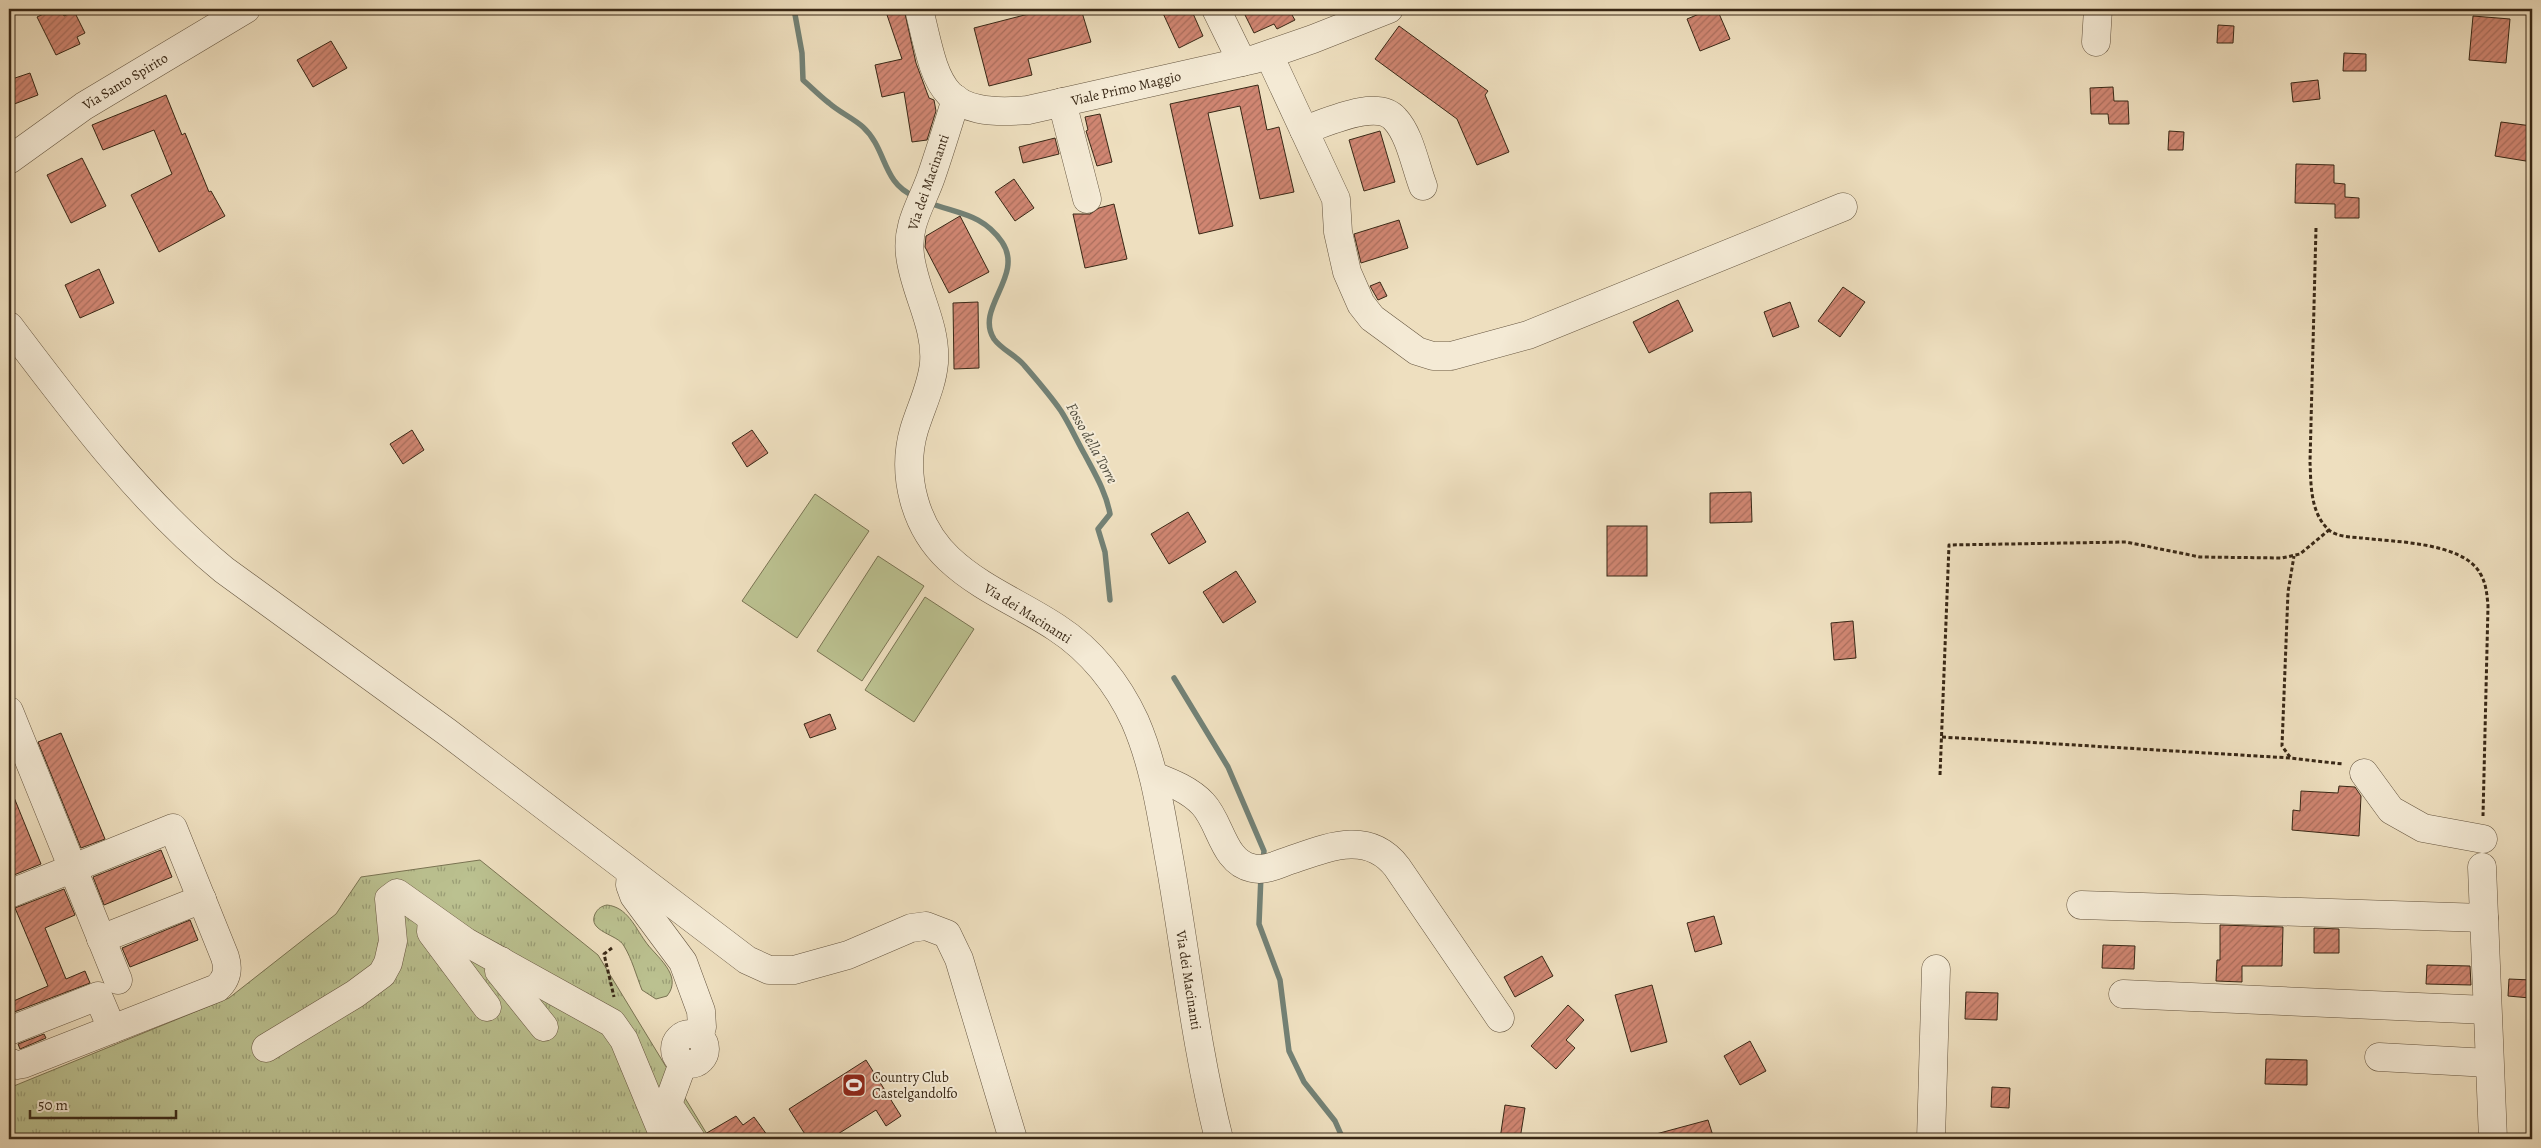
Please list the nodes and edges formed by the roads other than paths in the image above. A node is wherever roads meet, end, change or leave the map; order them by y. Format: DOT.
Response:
graph roads {
  1 [pos="246,9"];
  2 [pos="919,9"];
  3 [pos="1216,9"];
  4 [pos="1389,9"];
  5 [pos="2098,9"];
  6 [pos="2096,42"];
  7 [pos="1269,55"];
  8 [pos="1242,62"];
  9 [pos="956,99"];
  10 [pos="1062,102"];
  11 [pos="1304,130"];
  12 [pos="9,160"];
  13 [pos="1423,186"];
  14 [pos="1086,199"];
  15 [pos="1843,207"];
  16 [pos="9,326"];
  17 [pos="9,711"];
  18 [pos="2364,773"];
  19 [pos="1154,776"];
  20 [pos="2483,839"];
  21 [pos="2482,867"];
  22 [pos="72,869"];
  23 [pos="631,873"];
  24 [pos="9,894"];
  25 [pos="202,899"];
  26 [pos="2081,905"];
  27 [pos="432,918"];
  28 [pos="2484,918"];
  29 [pos="101,939"];
  30 [pos="501,961"];
  31 [pos="1936,969"];
  32 [pos="118,980"];
  33 [pos="2124,994"];
  34 [pos="487,1007"];
  35 [pos="2487,1010"];
  36 [pos="1500,1018"];
  37 [pos="544,1027"];
  38 [pos="112,1029"];
  39 [pos="9,1031"];
  40 [pos="266,1048"];
  41 [pos="2379,1057"];
  42 [pos="9,1062"];
  43 [pos="2489,1063"];
  44 [pos="664,1139"];
  45 [pos="691,1139"];
  46 [pos="1013,1139"];
  47 [pos="1219,1139"];
  48 [pos="1931,1139"];
  49 [pos="2494,1139"];
  1 -- 12 [label="street, Via Santo Spirito"];
  2 -- 9 [label="street, Viale Primo Maggio"];
  3 -- 8 [label="street"];
  4 -- 7 [label="street, Viale Primo Maggio"];
  5 -- 6 [label="street"];
  7 -- 8 [label="street, Viale Primo Maggio"];
  7 -- 11 [label="street"];
  8 -- 10 [label="street, Viale Primo Maggio"];
  9 -- 10 [label="street, Viale Primo Maggio"];
  9 -- 19 [label="street, Via dei Macinanti"];
  10 -- 14 [label="street"];
  11 -- 13 [label="street"];
  11 -- 15 [label="street"];
  16 -- 23 [label="street"];
  17 -- 22 [label="street"];
  18 -- 20 [label="street"];
  19 -- 36 [label="street"];
  19 -- 47 [label="street, Via dei Macinanti"];
  21 -- 28 [label="street"];
  22 -- 24 [label="street"];
  22 -- 25 [label="street"];
  22 -- 29 [label="street"];
  23 -- 45 [label="street"];
  23 -- 46 [label="street"];
  25 -- 29 [label="street"];
  25 -- 38 [label="street"];
  26 -- 28 [label="street"];
  27 -- 30 [label="street"];
  27 -- 34 [label="street"];
  27 -- 40 [label="street"];
  28 -- 35 [label="street"];
  29 -- 32 [label="street"];
  30 -- 37 [label="street"];
  30 -- 44 [label="street"];
  31 -- 48 [label="street"];
  33 -- 35 [label="street"];
  35 -- 43 [label="street"];
  38 -- 39 [label="street"];
  38 -- 42 [label="street"];
  41 -- 43 [label="street"];
  43 -- 49 [label="street"];
}
